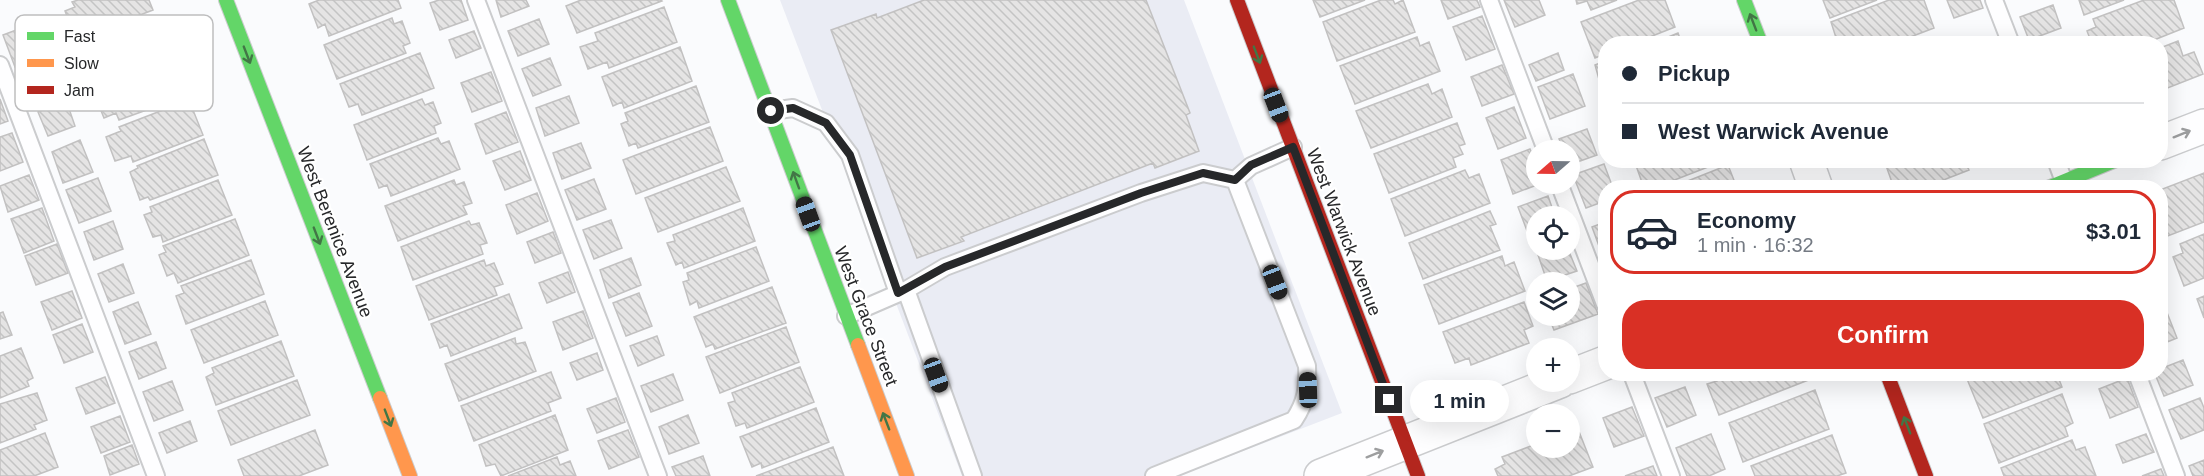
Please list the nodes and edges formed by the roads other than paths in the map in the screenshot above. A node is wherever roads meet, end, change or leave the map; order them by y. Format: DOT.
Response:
graph roads {
  1 [pos="226,0"];
  2 [pos="476,0"];
  3 [pos="728,0"];
  4 [pos="1237,0"];
  5 [pos="1489,0"];
  6 [pos="1744,0"];
  7 [pos="1994,0"];
  8 [pos="1758,36"];
  9 [pos="2008,36"];
  10 [pos="0,65"];
  11 [pos="15,105"];
  12 [pos="17,111"];
  13 [pos="771,111"];
  14 [pos="2204,126"];
  15 [pos="1542,140"];
  16 [pos="2168,140"];
  17 [pos="1293,147"];
  18 [pos="2099,168"];
  19 [pos="1235,180"];
  20 [pos="2074,180"];
  21 [pos="1563,194"];
  22 [pos="1598,286"];
  23 [pos="902,292"];
  24 [pos="846,316"];
  25 [pos="1598,366"];
  26 [pos="1580,373"];
  27 [pos="1635,381"];
  28 [pos="1890,381"];
  29 [pos="2140,381"];
  30 [pos="1532,392"];
  31 [pos="1405,442"];
  32 [pos="156,476"];
  33 [pos="410,476"];
  34 [pos="658,476"];
  35 [pos="907,476"];
  36 [pos="973,476"];
  37 [pos="1155,476"];
  38 [pos="1321,476"];
  39 [pos="1418,476"];
  40 [pos="1671,476"];
  41 [pos="1926,476"];
  42 [pos="2176,476"];
  1 -- 33 [label="street, West Berenice Avenue, one-way"];
  2 -- 34 [label="lane"];
  3 -- 13 [label="street, West Grace Street"];
  4 -- 17 [label="street, West Warwick Avenue, one-way"];
  5 -- 15 [label="lane"];
  8 -- 6 [label="street, one-way"];
  7 -- 9 [label="lane"];
  10 -- 11 [label="lane"];
  12 -- 32 [label="lane"];
  13 -- 23 [label="lane"];
  24 -- 13 [label="street, West Grace Street, one-way"];
  16 -- 14 [label="street, one-way"];
  17 -- 19 [label="lane"];
  17 -- 31 [label="street, West Warwick Avenue"];
  18 -- 20 [label="street"];
  19 -- 23 [label="lane"];
  19 -- 37 [label="lane"];
  21 -- 22 [label="lane"];
  23 -- 24 [label="lane"];
  23 -- 36 [label="lane"];
  35 -- 24 [label="street, West Grace Street, one-way"];
  25 -- 26 [label="street"];
  27 -- 40 [label="lane"];
  41 -- 28 [label="street, one-way"];
  29 -- 42 [label="lane"];
  30 -- 31 [label="street"];
  38 -- 31 [label="street, one-way"];
  31 -- 39 [label="street, West Warwick Avenue"];
}
